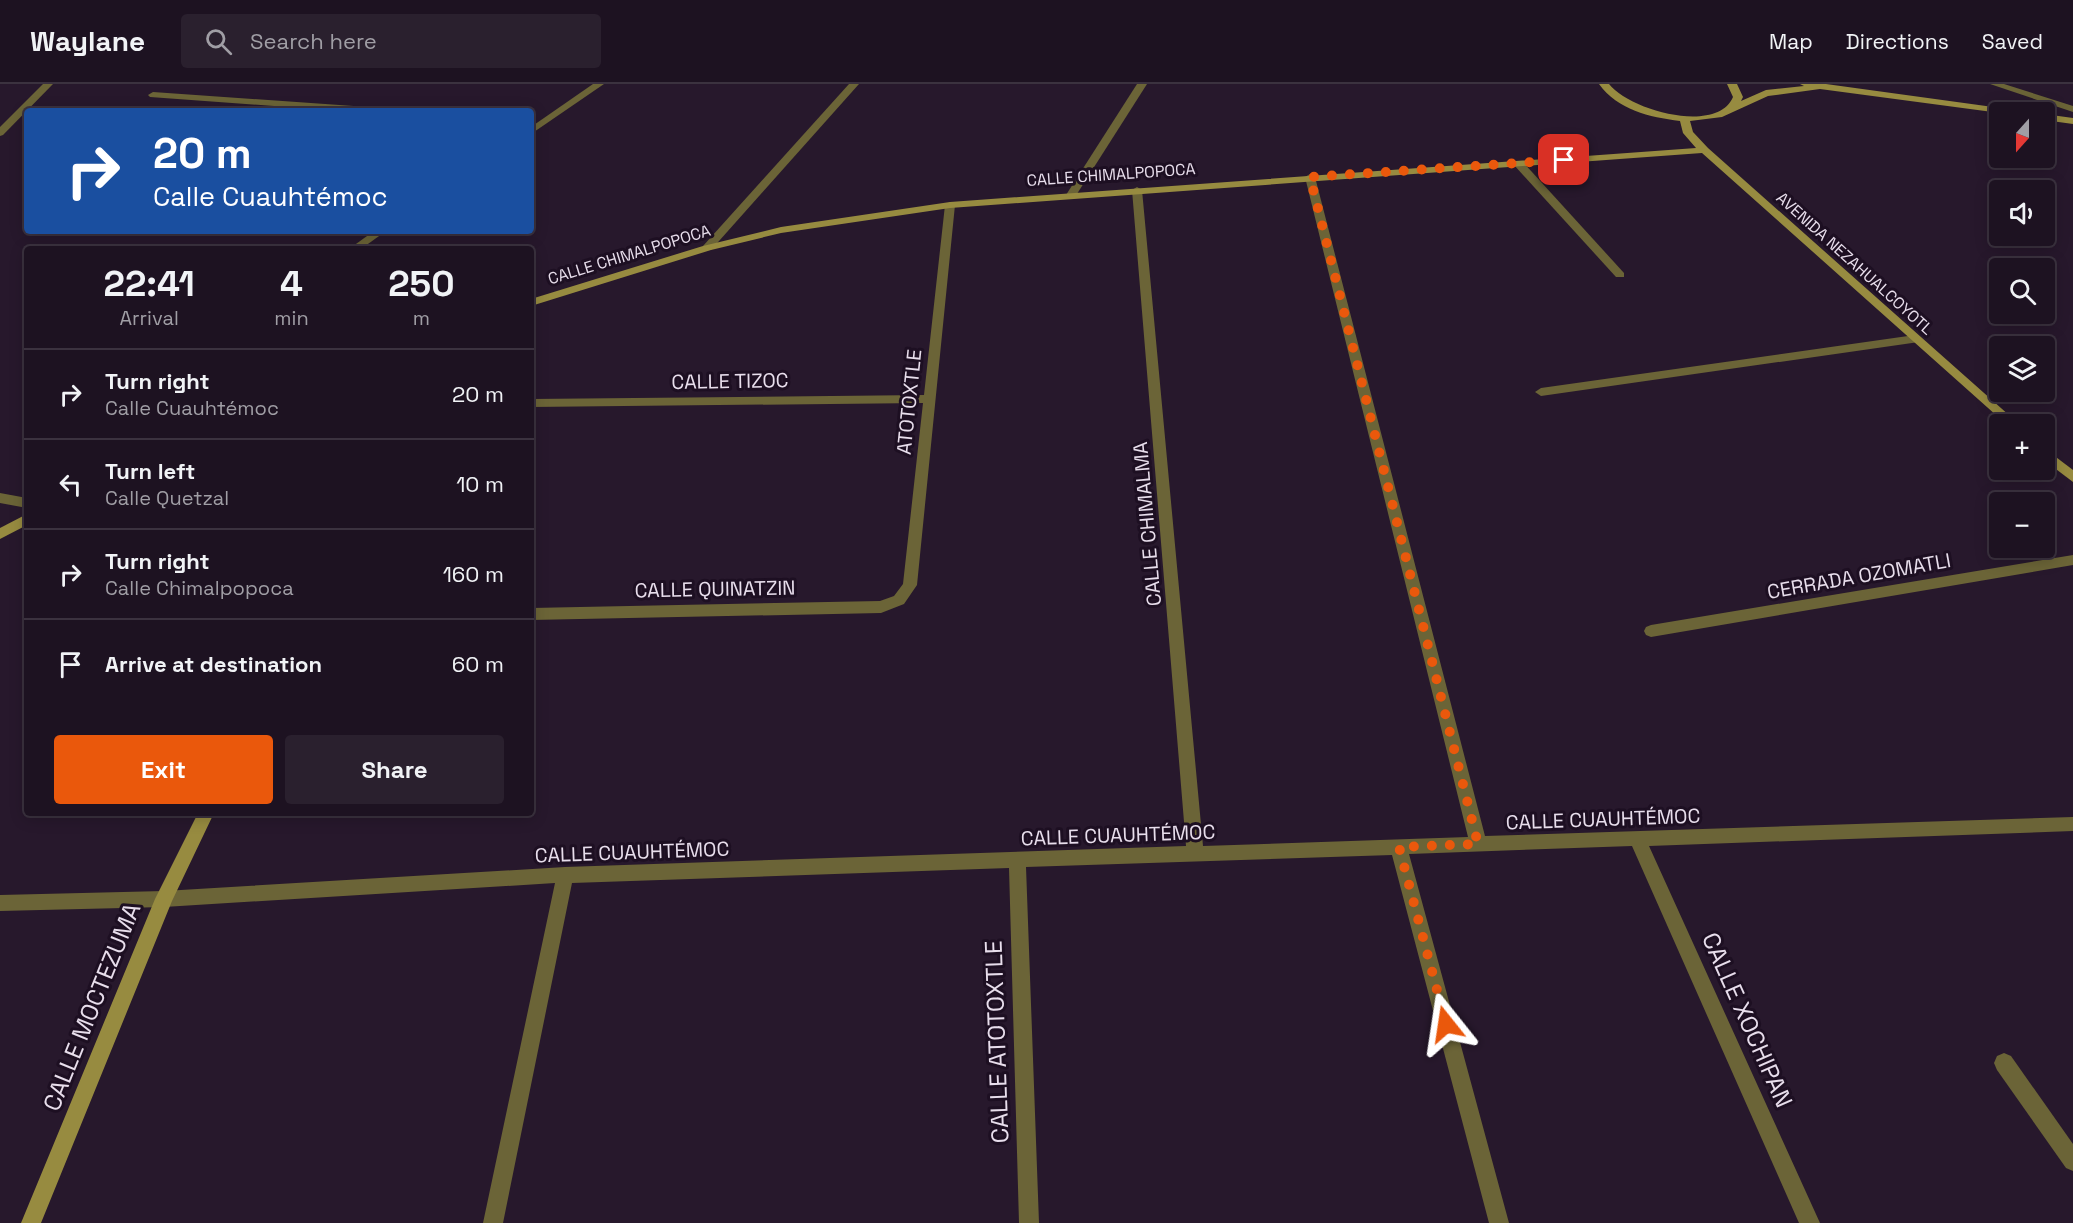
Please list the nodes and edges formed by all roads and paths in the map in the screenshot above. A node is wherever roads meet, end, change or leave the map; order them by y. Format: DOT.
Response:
graph roads {
  1 [pos="48,84"];
  2 [pos="599,84"];
  3 [pos="854,84"];
  4 [pos="1142,84"];
  5 [pos="1604,84"];
  6 [pos="1732,84"];
  7 [pos="1805,84"];
  8 [pos="1995,84"];
  9 [pos="1838,88"];
  10 [pos="153,95"];
  11 [pos="339,108"];
  12 [pos="1733,108"];
  13 [pos="1989,109"];
  14 [pos="2073,109"];
  15 [pos="1684,118"];
  16 [pos="2055,119"];
  17 [pos="534,121"];
  18 [pos="2073,121"];
  19 [pos="544,122"];
  20 [pos="534,129"];
  21 [pos="0,132"];
  22 [pos="1704,150"];
  23 [pos="1518,163"];
  24 [pos="1310,177"];
  25 [pos="1137,190"];
  26 [pos="1071,195"];
  27 [pos="950,205"];
  28 [pos="376,234"];
  29 [pos="358,246"];
  30 [pos="707,248"];
  31 [pos="1620,275"];
  32 [pos="534,302"];
  33 [pos="1916,339"];
  34 [pos="1541,392"];
  35 [pos="929,399"];
  36 [pos="534,403"];
  37 [pos="2002,414"];
  38 [pos="2055,461"];
  39 [pos="2073,477"];
  40 [pos="0,498"];
  41 [pos="24,503"];
  42 [pos="24,521"];
  43 [pos="0,534"];
  44 [pos="2073,560"];
  45 [pos="899,600"];
  46 [pos="534,614"];
  47 [pos="1651,631"];
  48 [pos="205,816"];
  49 [pos="2073,824"];
  50 [pos="1637,839"];
  51 [pos="1478,844"];
  52 [pos="1399,847"];
  53 [pos="1195,854"];
  54 [pos="1017,860"];
  55 [pos="565,875"];
  56 [pos="164,899"];
  57 [pos="0,903"];
  58 [pos="2004,1063"];
  59 [pos="2073,1161"];
  60 [pos="31,1223"];
  61 [pos="493,1223"];
  62 [pos="1029,1223"];
  63 [pos="1499,1223"];
  64 [pos="1810,1223"];
  1 -- 21 [label="street"];
  2 -- 19 [label="street"];
  3 -- 30 [label="street"];
  4 -- 26 [label="street"];
  5 -- 15 [label="street"];
  6 -- 12 [label="street"];
  7 -- 9 [label="street"];
  8 -- 14 [label="street"];
  9 -- 12 [label="street"];
  9 -- 13 [label="street"];
  10 -- 11 [label="street"];
  12 -- 15 [label="street"];
  15 -- 22 [label="street, AVENIDA NEZAHUALCOYOTL"];
  16 -- 18 [label="street"];
  17 -- 19 [label="street"];
  19 -- 20 [label="street"];
  22 -- 23 [label="street, CALLE CHIMALPOPOCA"];
  22 -- 33 [label="street, AVENIDA NEZAHUALCOYOTL"];
  23 -- 24 [label="street, CALLE CHIMALPOPOCA"];
  23 -- 31 [label="street"];
  24 -- 25 [label="street, CALLE CHIMALPOPOCA"];
  24 -- 51 [label="street"];
  25 -- 26 [label="street, CALLE CHIMALPOPOCA"];
  25 -- 53 [label="street, CALLE CHIMALMA"];
  26 -- 27 [label="street, CALLE CHIMALPOPOCA"];
  27 -- 30 [label="street, CALLE CHIMALPOPOCA"];
  27 -- 35 [label="street, ATOTOXTLE"];
  28 -- 29 [label="street"];
  30 -- 32 [label="street, CALLE CHIMALPOPOCA"];
  33 -- 34 [label="street"];
  33 -- 37 [label="street, AVENIDA NEZAHUALCOYOTL"];
  35 -- 36 [label="street, CALLE TIZOC"];
  35 -- 45 [label="street, ATOTOXTLE"];
  38 -- 39 [label="street"];
  40 -- 41 [label="street"];
  42 -- 43 [label="street"];
  44 -- 47 [label="street, CERRADA OZOMATLI"];
  45 -- 46 [label="street, CALLE QUINATZIN"];
  48 -- 56 [label="street, CALLE MOCTEZUMA"];
  49 -- 50 [label="street, CALLE CUAUHTÉMOC"];
  50 -- 51 [label="street, CALLE CUAUHTÉMOC"];
  50 -- 64 [label="street, CALLE XOCHIPAN"];
  51 -- 52 [label="street, CALLE CUAUHTÉMOC"];
  52 -- 53 [label="street, CALLE CUAUHTÉMOC"];
  52 -- 63 [label="street"];
  53 -- 54 [label="street, CALLE CUAUHTÉMOC"];
  54 -- 55 [label="street, CALLE CUAUHTÉMOC"];
  54 -- 62 [label="street, CALLE ATOTOXTLE"];
  55 -- 56 [label="street, CALLE CUAUHTÉMOC"];
  55 -- 61 [label="street"];
  56 -- 57 [label="street, CALLE CUAUHTÉMOC"];
  56 -- 60 [label="street, CALLE MOCTEZUMA"];
  58 -- 59 [label="street"];
}
